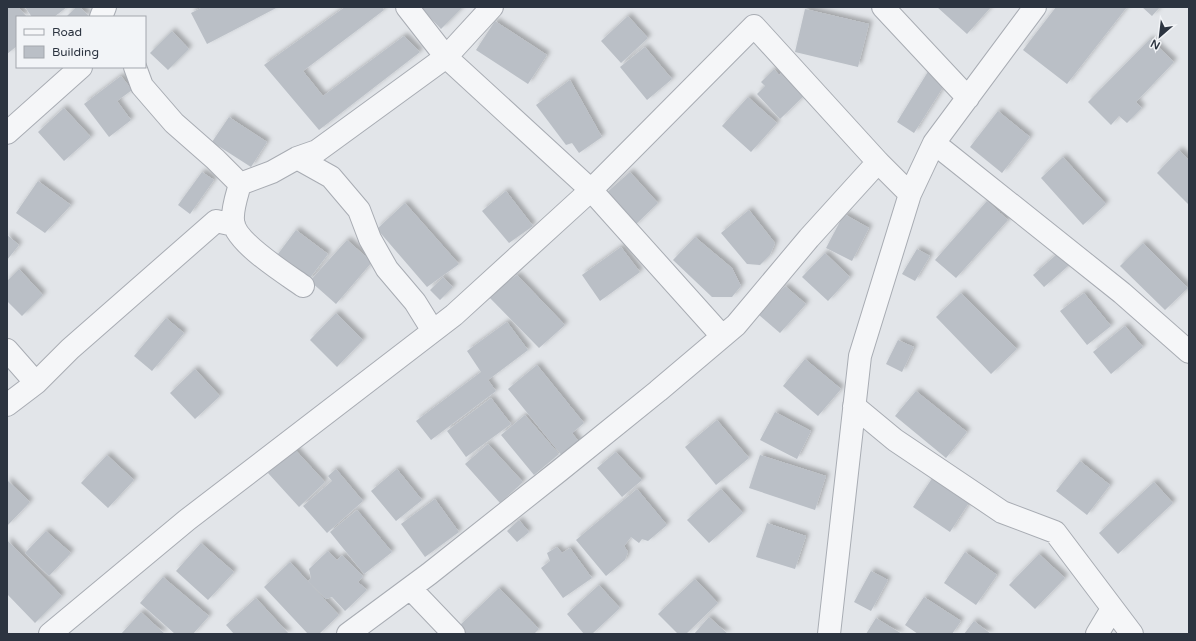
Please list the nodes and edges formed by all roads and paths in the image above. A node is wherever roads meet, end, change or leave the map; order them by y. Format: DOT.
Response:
graph roads {
  1 [pos="407,7"];
  2 [pos="492,7"];
  3 [pos="883,7"];
  4 [pos="1035,7"];
  5 [pos="446,57"];
  6 [pos="80,68"];
  7 [pos="134,68"];
  8 [pos="968,98"];
  9 [pos="7,133"];
  10 [pos="934,143"];
  11 [pos="296,158"];
  12 [pos="878,162"];
  13 [pos="240,184"];
  14 [pos="591,190"];
  15 [pos="910,194"];
  16 [pos="234,225"];
  17 [pos="302,286"];
  18 [pos="433,331"];
  19 [pos="722,336"];
  20 [pos="7,350"];
  21 [pos="1189,352"];
  22 [pos="36,383"];
  23 [pos="7,405"];
  24 [pos="854,406"];
  25 [pos="410,588"];
  26 [pos="1112,609"];
  27 [pos="50,634"];
  28 [pos="348,634"];
  29 [pos="454,634"];
  30 [pos="828,634"];
  31 [pos="1097,634"];
  32 [pos="1132,634"];
  1 -- 5 [label="street"];
  2 -- 5 [label="street"];
  3 -- 8 [label="street"];
  4 -- 8 [label="street"];
  5 -- 11 [label="street"];
  5 -- 14 [label="street"];
  6 -- 9 [label="street"];
  7 -- 13 [label="street"];
  8 -- 10 [label="street"];
  10 -- 15 [label="street"];
  10 -- 21 [label="street"];
  11 -- 13 [label="street"];
  11 -- 18 [label="street"];
  12 -- 14 [label="street"];
  12 -- 15 [label="street"];
  12 -- 19 [label="street"];
  13 -- 16 [label="street"];
  14 -- 18 [label="street"];
  14 -- 19 [label="street"];
  15 -- 24 [label="street"];
  16 -- 17 [label="street"];
  16 -- 22 [label="street"];
  18 -- 27 [label="street"];
  19 -- 25 [label="street"];
  20 -- 22 [label="street"];
  22 -- 23 [label="street"];
  24 -- 26 [label="street"];
  24 -- 30 [label="street"];
  25 -- 28 [label="street"];
  25 -- 29 [label="street"];
  26 -- 31 [label="street"];
  26 -- 32 [label="street"];
}
